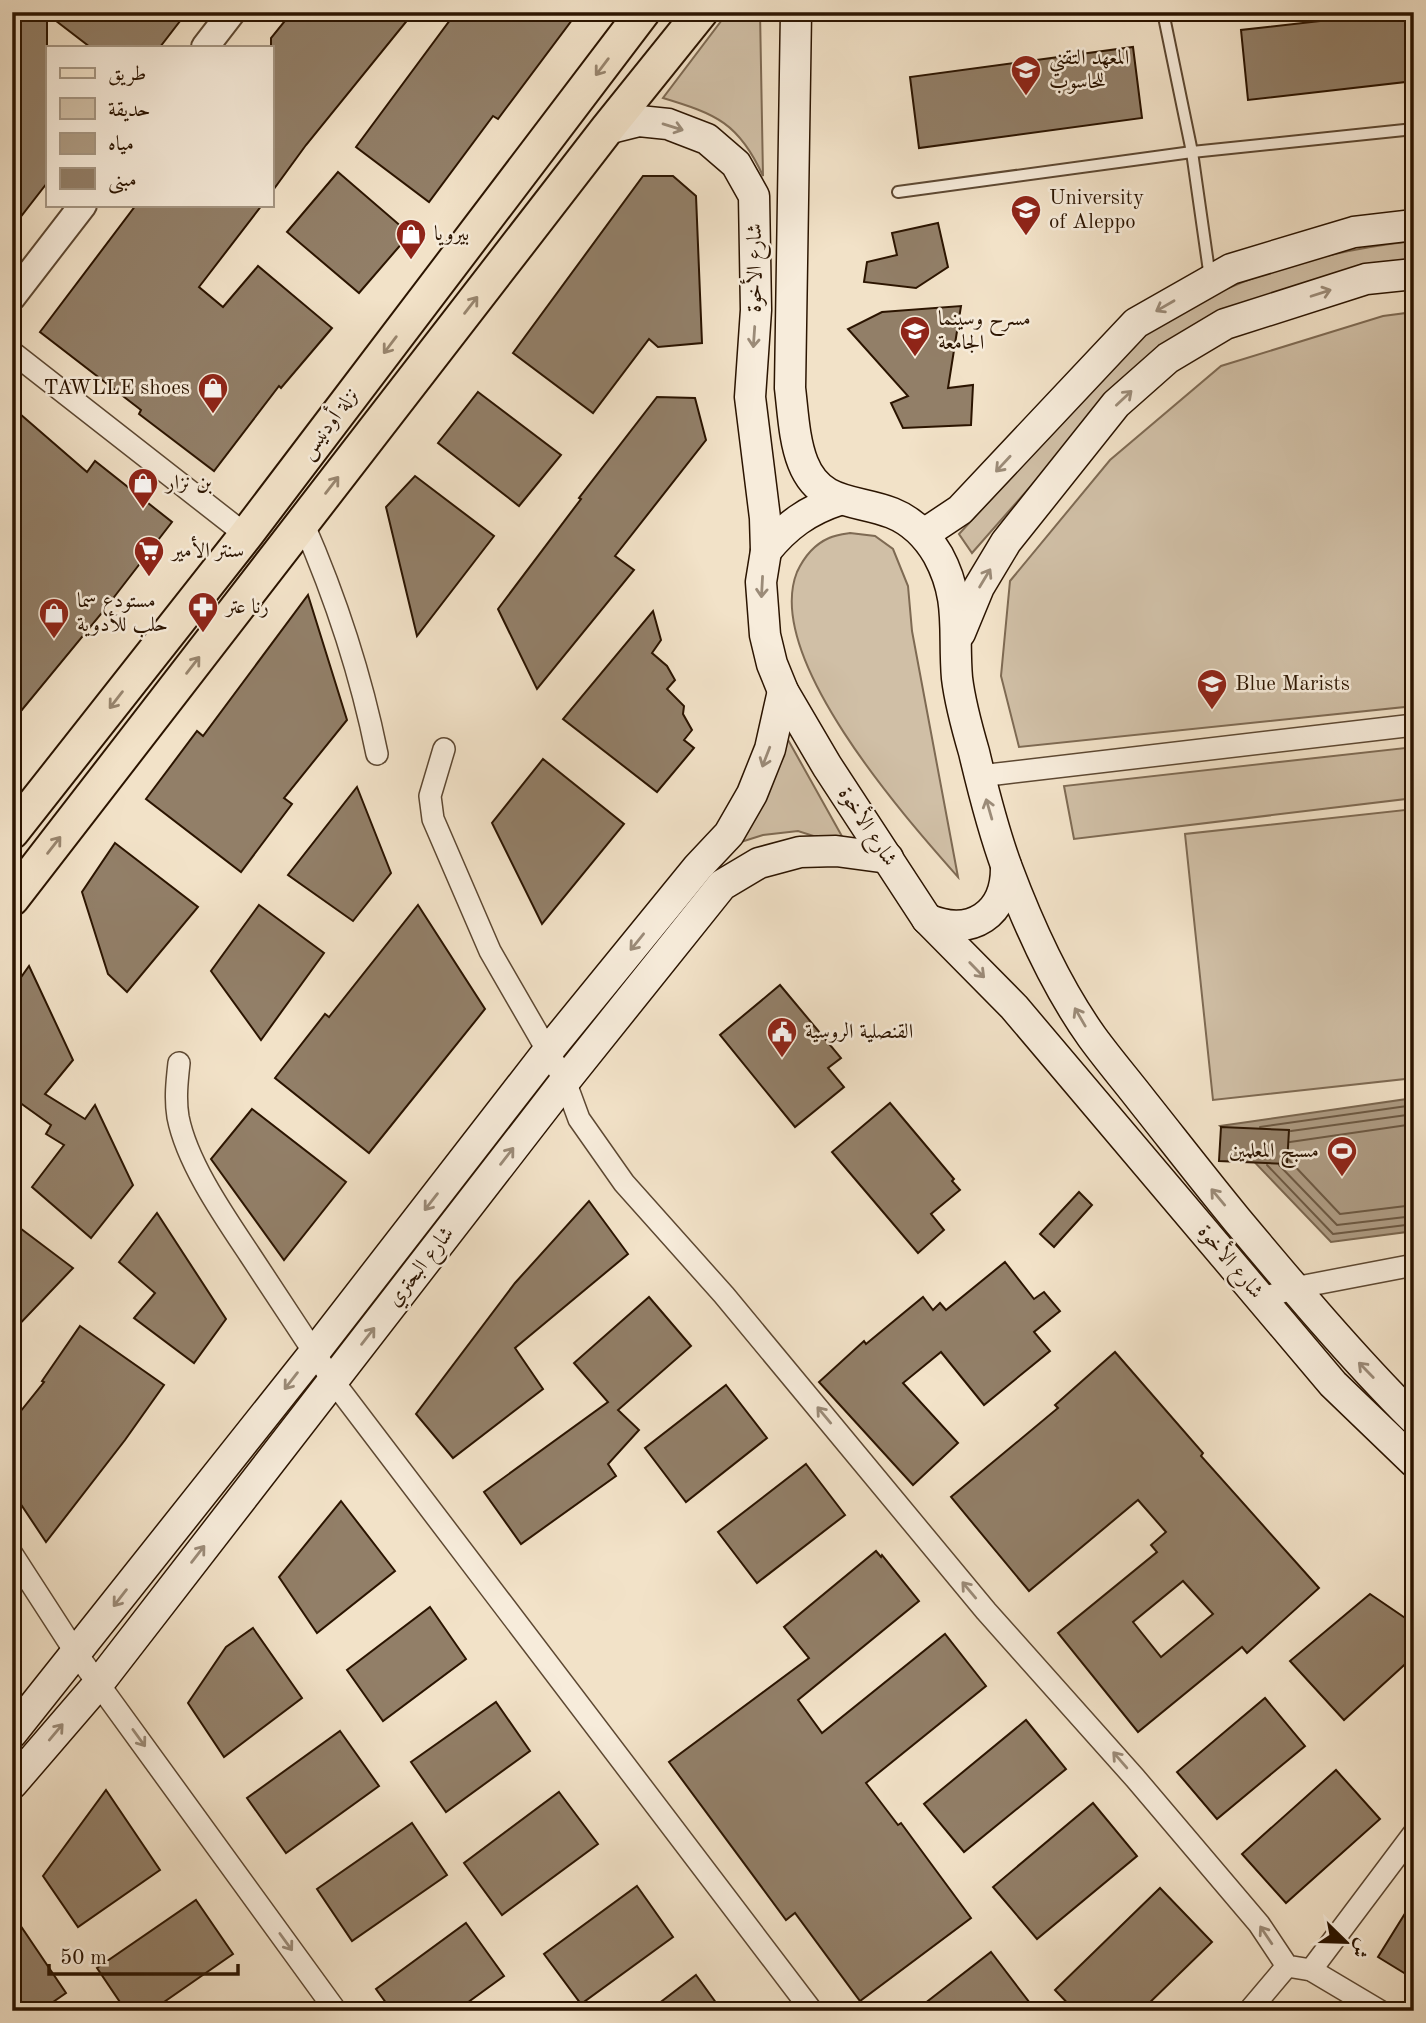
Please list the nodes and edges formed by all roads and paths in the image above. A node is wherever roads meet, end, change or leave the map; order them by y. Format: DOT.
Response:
graph roads {
  1 [pos="232,12"];
  2 [pos="643,12"];
  3 [pos="701,12"];
  4 [pos="796,12"];
  5 [pos="1163,12"];
  6 [pos="206,46"];
  7 [pos="607,129"];
  8 [pos="1414,129"];
  9 [pos="1192,152"];
  10 [pos="898,192"];
  11 [pos="82,206"];
  12 [pos="1414,225"];
  13 [pos="1414,274"];
  14 [pos="1210,281"];
  15 [pos="12,297"];
  16 [pos="12,352"];
  17 [pos="839,500"];
  18 [pos="303,523"];
  19 [pos="924,534"];
  20 [pos="246,535"];
  21 [pos="766,551"];
  22 [pos="957,640"];
  23 [pos="783,691"];
  24 [pos="1414,725"];
  25 [pos="444,749"];
  26 [pos="377,754"];
  27 [pos="979,776"];
  28 [pos="12,832"];
  29 [pos="888,858"];
  30 [pos="1006,866"];
  31 [pos="12,899"];
  32 [pos="927,919"];
  33 [pos="548,1051"];
  34 [pos="180,1063"];
  35 [pos="565,1081"];
  36 [pos="1414,1265"];
  37 [pos="1294,1288"];
  38 [pos="1261,1299"];
  39 [pos="314,1353"];
  40 [pos="333,1381"];
  41 [pos="1414,1419"];
  42 [pos="1414,1462"];
  43 [pos="12,1554"];
  44 [pos="76,1653"];
  45 [pos="99,1683"];
  46 [pos="12,1733"];
  47 [pos="12,1784"];
  48 [pos="1414,1833"];
  49 [pos="1287,1966"];
  50 [pos="1311,1970"];
  51 [pos="336,2011"];
  52 [pos="812,2011"];
  53 [pos="1249,2011"];
  54 [pos="1380,2011"];
  1 -- 6 [label="street"];
  2 -- 20 [label="main road, نزلة أودنيس, one-way"];
  3 -- 7 [label="main road"];
  4 -- 17 [label="main road, شارع الأخوة"];
  5 -- 9 [label="lane"];
  18 -- 7 [label="main road, one-way"];
  7 -- 21 [label="main road, شارع الأخوة, one-way"];
  8 -- 9 [label="lane"];
  9 -- 10 [label="lane"];
  9 -- 14 [label="lane"];
  11 -- 15 [label="street"];
  12 -- 14 [label="main road"];
  22 -- 13 [label="main road, one-way"];
  14 -- 19 [label="main road, one-way"];
  16 -- 20 [label="street"];
  17 -- 19 [label="main road, شارع الأخوة"];
  17 -- 21 [label="main road"];
  18 -- 26 [label="street"];
  31 -- 18 [label="main road, one-way"];
  19 -- 22 [label="main road, شارع الأخوة"];
  20 -- 28 [label="main road, نزلة أودنيس, one-way"];
  21 -- 23 [label="main road, شارع الأخوة, one-way"];
  22 -- 27 [label="main road, شارع الأخوة"];
  23 -- 29 [label="main road, شارع الأخوة"];
  23 -- 33 [label="main road, one-way"];
  24 -- 27 [label="street"];
  25 -- 33 [label="street"];
  30 -- 27 [label="main road, شارع الأخوة, one-way"];
  29 -- 32 [label="main road, شارع الأخوة"];
  29 -- 35 [label="main road, شارع البحتري"];
  30 -- 32 [label="main road"];
  37 -- 30 [label="main road, شارع الأخوة, one-way"];
  32 -- 38 [label="main road, شارع الأخوة, one-way"];
  33 -- 35 [label="street"];
  33 -- 39 [label="main road, one-way"];
  34 -- 39 [label="street"];
  40 -- 35 [label="main road, شارع البحتري, one-way"];
  49 -- 35 [label="street, one-way"];
  36 -- 37 [label="street"];
  37 -- 38 [label="street"];
  41 -- 37 [label="main road, شارع الأخوة, one-way"];
  38 -- 42 [label="main road, شارع الأخوة"];
  39 -- 40 [label="street"];
  39 -- 44 [label="main road, one-way"];
  45 -- 40 [label="main road, شارع البحتري, one-way"];
  40 -- 52 [label="street"];
  43 -- 44 [label="street"];
  44 -- 45 [label="street"];
  44 -- 46 [label="main road"];
  47 -- 45 [label="main road, شارع البحتري, one-way"];
  45 -- 51 [label="street, one-way"];
  48 -- 50 [label="street"];
  49 -- 50 [label="street"];
  49 -- 53 [label="street"];
  50 -- 54 [label="street"];
}
